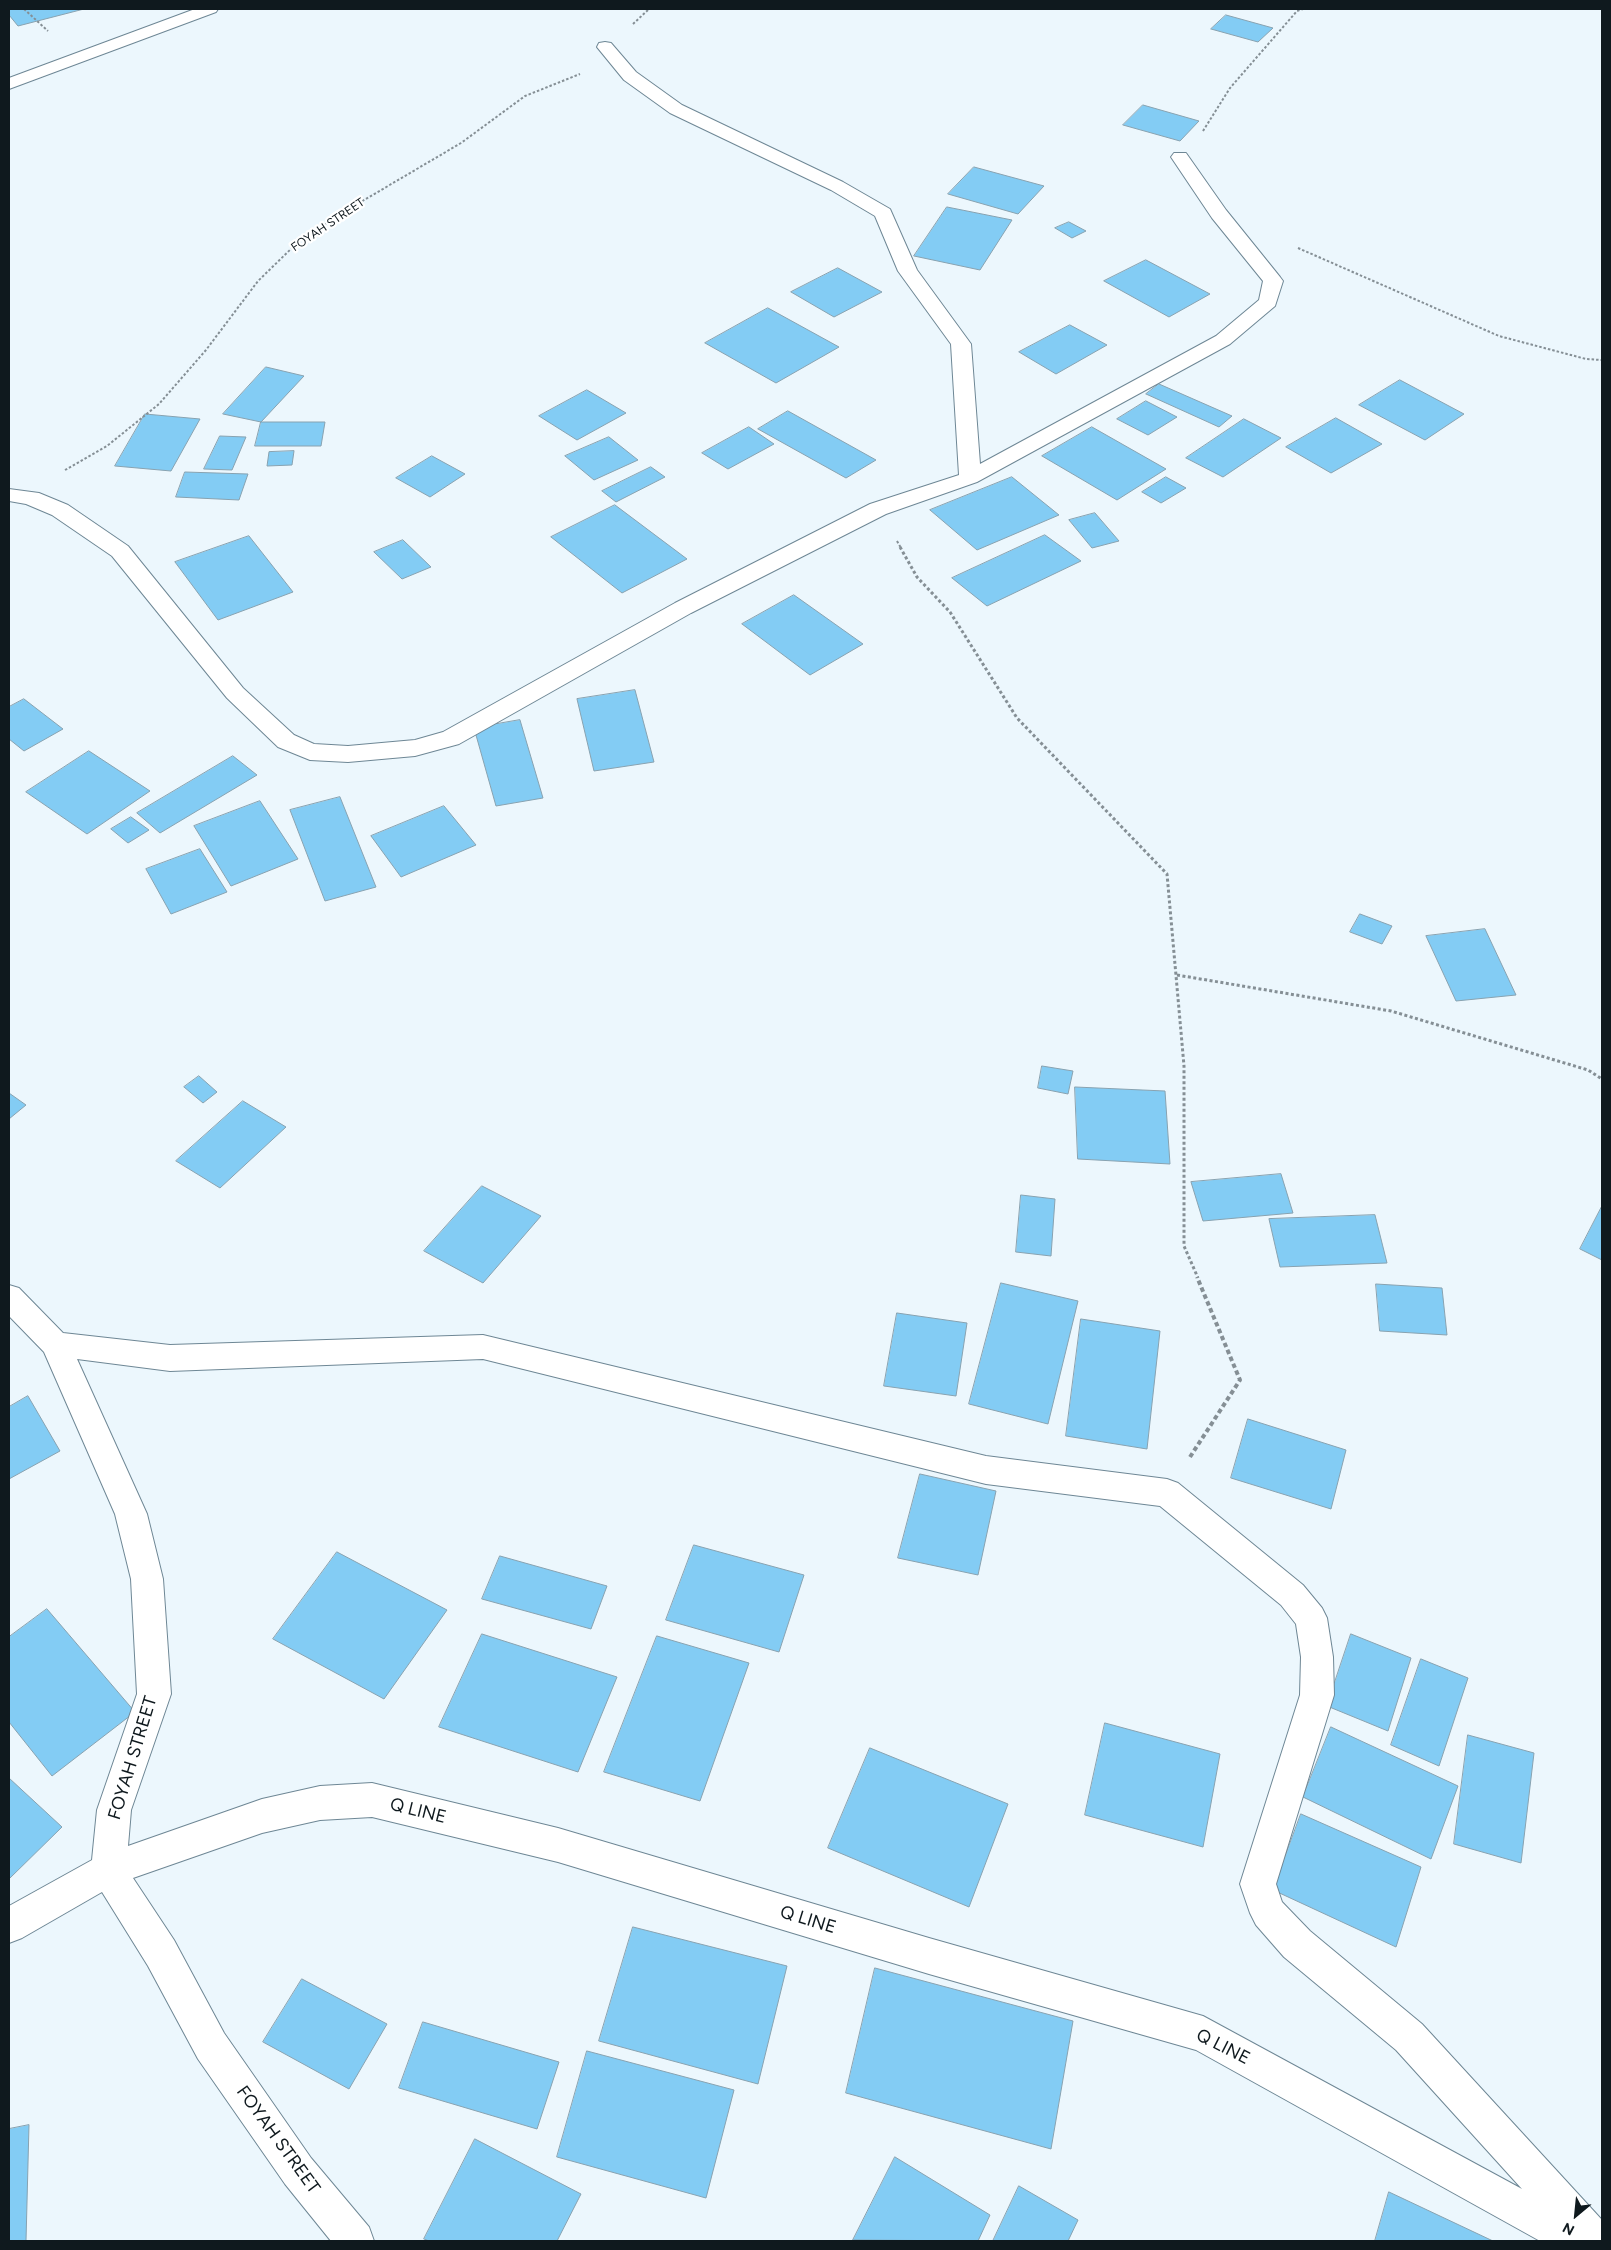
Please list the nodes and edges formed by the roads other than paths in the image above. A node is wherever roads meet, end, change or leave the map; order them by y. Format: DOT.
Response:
graph roads {
  1 [pos="210,9"];
  2 [pos="606,47"];
  3 [pos="9,84"];
  4 [pos="1180,157"];
  5 [pos="970,478"];
  6 [pos="9,495"];
  7 [pos="9,1296"];
  8 [pos="55,1344"];
  9 [pos="108,1870"];
  10 [pos="9,1925"];
  11 [pos="355,2241"];
  12 [pos="1578,2241"];
  13 [pos="1595,2241"];
  1 -- 3 [label="street"];
  2 -- 5 [label="street"];
  4 -- 5 [label="street"];
  5 -- 6 [label="street"];
  7 -- 8 [label="street, FOYAH STREET"];
  8 -- 9 [label="street, FOYAH STREET"];
  8 -- 13 [label="street"];
  9 -- 10 [label="street, Q LINE"];
  9 -- 11 [label="street, FOYAH STREET"];
  9 -- 12 [label="street, Q LINE"];
}
